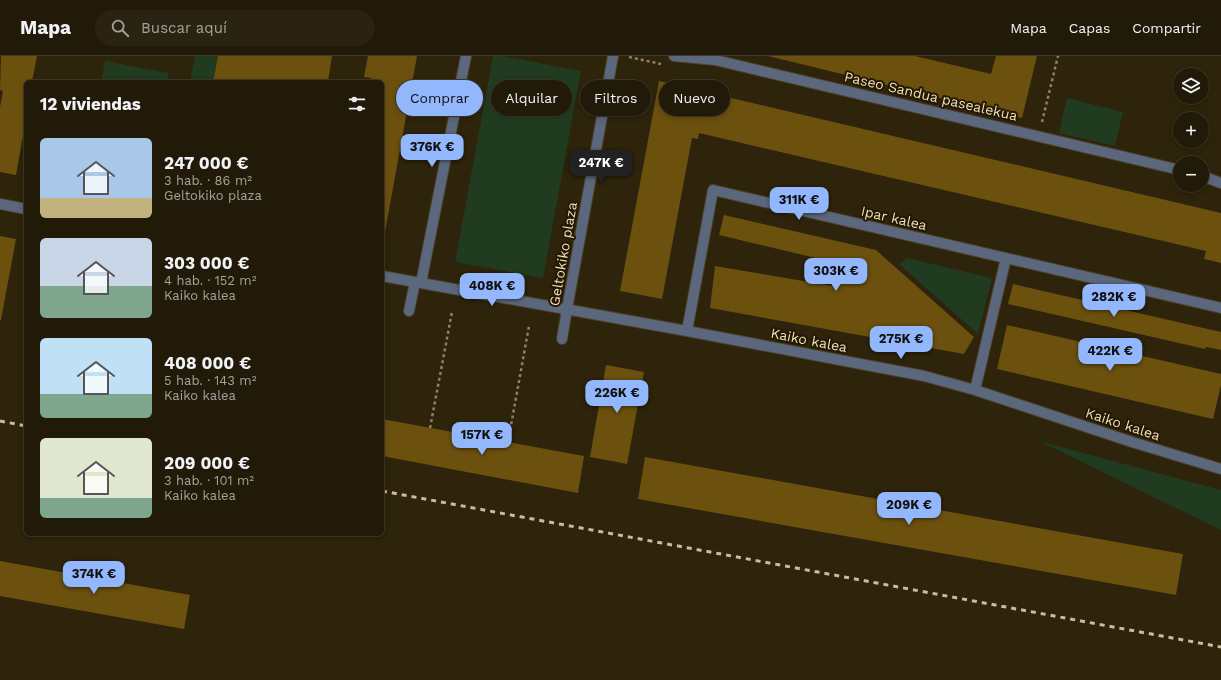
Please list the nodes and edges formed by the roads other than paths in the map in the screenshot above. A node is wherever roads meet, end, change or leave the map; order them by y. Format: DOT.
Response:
graph roads {
  1 [pos="466,56"];
  2 [pos="614,56"];
  3 [pos="674,56"];
  4 [pos="1173,168"];
  5 [pos="1209,179"];
  6 [pos="1221,183"];
  7 [pos="0,204"];
  8 [pos="24,209"];
  9 [pos="1006,258"];
  10 [pos="384,276"];
  11 [pos="418,283"];
  12 [pos="1221,308"];
  13 [pos="567,309"];
  14 [pos="409,312"];
  15 [pos="687,331"];
  16 [pos="562,339"];
  17 [pos="975,390"];
  18 [pos="1221,469"];
  1 -- 11 [label="street"];
  2 -- 13 [label="street, Geltokiko plaza"];
  3 -- 4 [label="street, Paseo Sandua pasealekua"];
  5 -- 6 [label="street"];
  7 -- 8 [label="street"];
  9 -- 12 [label="street"];
  9 -- 15 [label="street, Ipar kalea"];
  9 -- 17 [label="street"];
  10 -- 11 [label="street, Kaiko kalea"];
  11 -- 13 [label="street, Kaiko kalea"];
  11 -- 14 [label="street"];
  13 -- 15 [label="street, Kaiko kalea"];
  13 -- 16 [label="street, Geltokiko plaza"];
  15 -- 17 [label="street, Kaiko kalea"];
  17 -- 18 [label="street, Kaiko kalea"];
}
